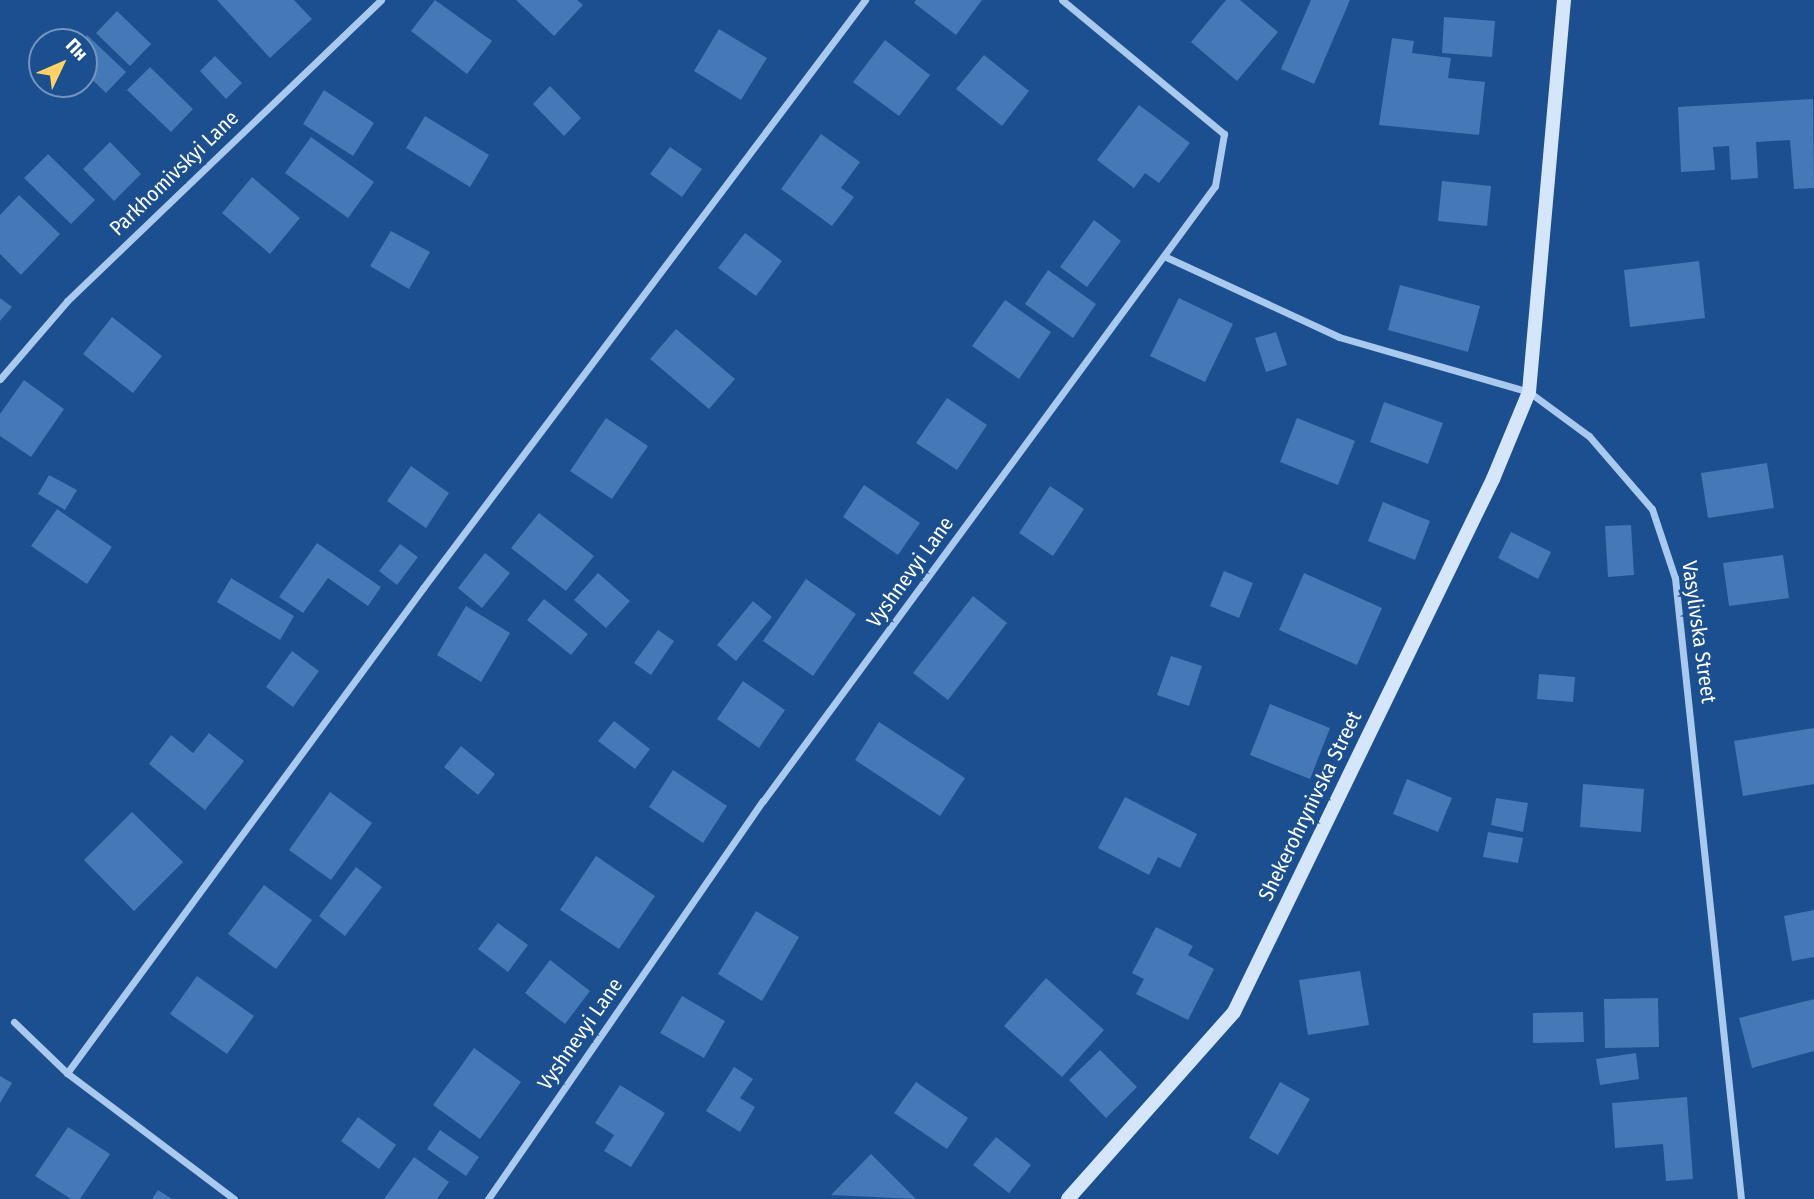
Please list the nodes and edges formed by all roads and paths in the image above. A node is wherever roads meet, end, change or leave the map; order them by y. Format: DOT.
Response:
graph roads {
  1 [pos="381,0"];
  2 [pos="865,0"];
  3 [pos="1062,0"];
  4 [pos="1564,0"];
  5 [pos="1164,256"];
  6 [pos="0,379"];
  7 [pos="1530,392"];
  8 [pos="14,1022"];
  9 [pos="67,1073"];
  10 [pos="234,1199"];
  11 [pos="488,1199"];
  12 [pos="1068,1199"];
  13 [pos="1741,1199"];
  1 -- 6 [label="street, Parkhomivskyi Lane"];
  2 -- 9 [label="street"];
  3 -- 5 [label="street, Vyshnevyi Lane"];
  4 -- 7 [label="street"];
  5 -- 7 [label="street"];
  5 -- 11 [label="street, Vyshnevyi Lane"];
  7 -- 12 [label="street, Shekerohrynivska Street"];
  7 -- 13 [label="street, Vasylivska Street"];
  8 -- 9 [label="street"];
  9 -- 10 [label="street"];
}
